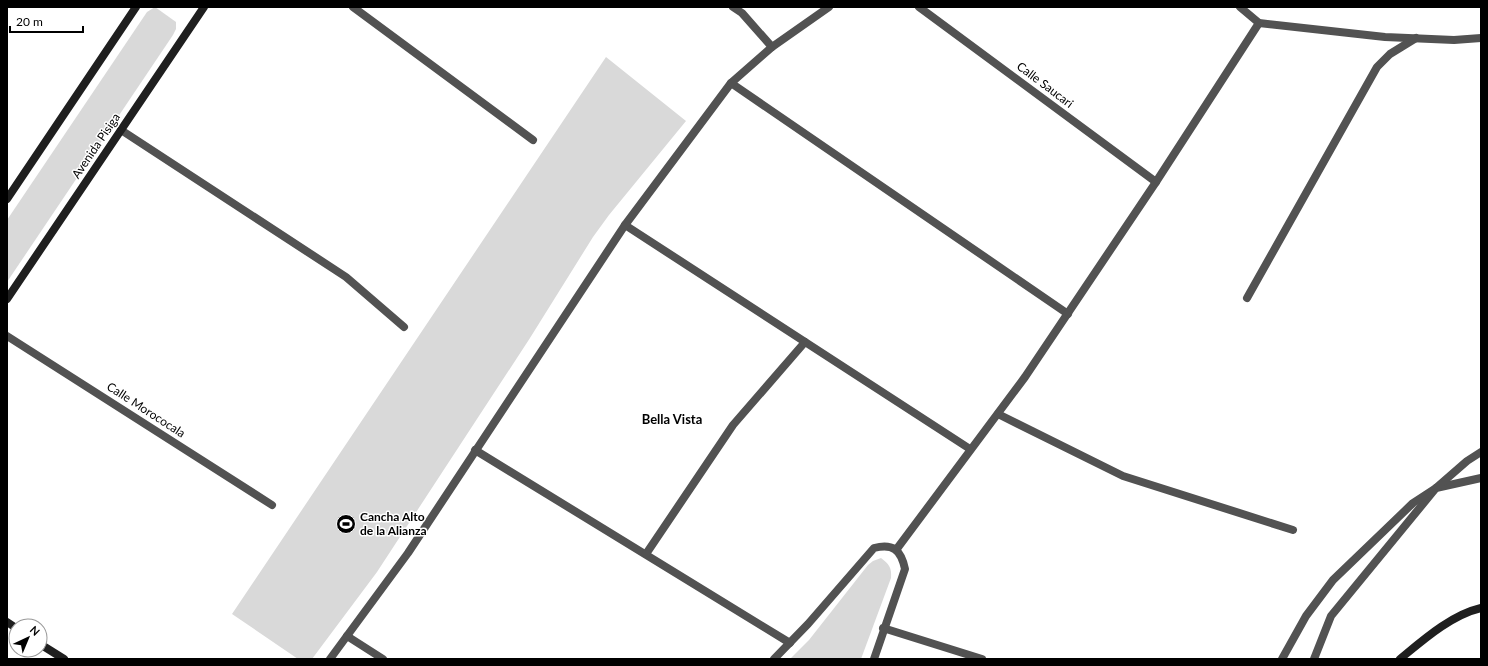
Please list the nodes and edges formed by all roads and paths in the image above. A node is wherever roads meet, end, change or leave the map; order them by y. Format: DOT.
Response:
graph roads {
  1 [pos="136,7"];
  2 [pos="204,7"];
  3 [pos="353,7"];
  4 [pos="733,7"];
  5 [pos="830,7"];
  6 [pos="919,7"];
  7 [pos="1240,7"];
  8 [pos="1259,23"];
  9 [pos="1416,38"];
  10 [pos="1481,38"];
  11 [pos="772,47"];
  12 [pos="731,83"];
  13 [pos="121,130"];
  14 [pos="532,140"];
  15 [pos="1156,182"];
  16 [pos="7,199"];
  17 [pos="625,225"];
  18 [pos="1247,298"];
  19 [pos="7,299"];
  20 [pos="1068,314"];
  21 [pos="404,327"];
  22 [pos="7,336"];
  23 [pos="806,342"];
  24 [pos="998,414"];
  25 [pos="970,449"];
  26 [pos="475,450"];
  27 [pos="1481,452"];
  28 [pos="1481,478"];
  29 [pos="1436,488"];
  30 [pos="272,505"];
  31 [pos="1293,530"];
  32 [pos="896,550"];
  33 [pos="646,554"];
  34 [pos="1481,608"];
  35 [pos="883,628"];
  36 [pos="347,636"];
  37 [pos="790,643"];
  38 [pos="48,649"];
  39 [pos="64,659"];
  40 [pos="330,659"];
  41 [pos="383,659"];
  42 [pos="774,659"];
  43 [pos="874,659"];
  44 [pos="982,659"];
  45 [pos="1282,659"];
  46 [pos="1314,659"];
  47 [pos="1400,659"];
  1 -- 16 [label="street"];
  2 -- 13 [label="street, Avenida Pisiga"];
  3 -- 14 [label="street"];
  4 -- 11 [label="street"];
  5 -- 11 [label="street"];
  6 -- 15 [label="street, Calle Saucari"];
  7 -- 8 [label="street"];
  8 -- 9 [label="street"];
  8 -- 15 [label="street"];
  9 -- 10 [label="street"];
  9 -- 18 [label="street"];
  11 -- 12 [label="street"];
  12 -- 17 [label="street"];
  12 -- 20 [label="street"];
  13 -- 19 [label="street, Avenida Pisiga"];
  13 -- 21 [label="street"];
  15 -- 20 [label="street"];
  17 -- 23 [label="street"];
  17 -- 26 [label="street"];
  20 -- 24 [label="street"];
  22 -- 30 [label="street, Calle Morococala"];
  23 -- 25 [label="street"];
  23 -- 33 [label="street"];
  24 -- 25 [label="street"];
  24 -- 31 [label="street"];
  25 -- 32 [label="street"];
  26 -- 33 [label="street"];
  26 -- 36 [label="street"];
  27 -- 29 [label="street"];
  28 -- 29 [label="street"];
  29 -- 45 [label="street"];
  29 -- 46 [label="street"];
  32 -- 35 [label="street"];
  32 -- 37 [label="street"];
  33 -- 37 [label="street"];
  34 -- 47 [label="street"];
  35 -- 43 [label="street"];
  35 -- 44 [label="street"];
  36 -- 40 [label="street"];
  36 -- 41 [label="street"];
  37 -- 42 [label="street"];
  38 -- 39 [label="street"];
}
